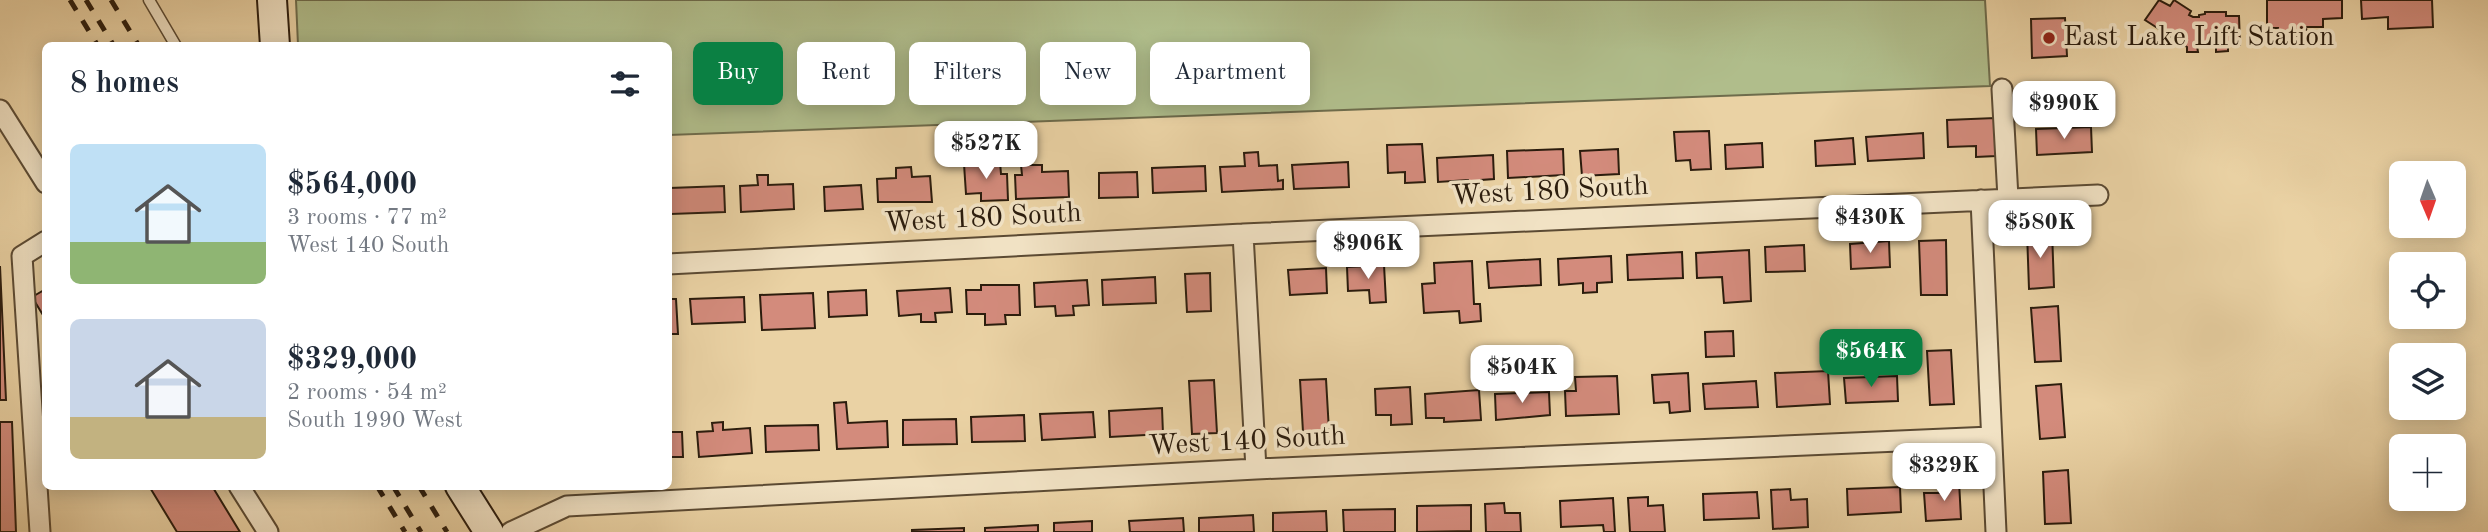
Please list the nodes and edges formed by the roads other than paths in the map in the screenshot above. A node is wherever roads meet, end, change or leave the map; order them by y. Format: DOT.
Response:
graph roads {
  1 [pos="149,0"];
  2 [pos="272,0"];
  3 [pos="174,42"];
  4 [pos="275,42"];
  5 [pos="2002,89"];
  6 [pos="0,110"];
  7 [pos="42,177"];
  8 [pos="2098,195"];
  9 [pos="2008,198"];
  10 [pos="1981,200"];
  11 [pos="1243,234"];
  12 [pos="42,244"];
  13 [pos="672,264"];
  14 [pos="1991,437"];
  15 [pos="1256,469"];
  16 [pos="242,490"];
  17 [pos="463,490"];
  18 [pos="40,532"];
  19 [pos="268,532"];
  20 [pos="489,532"];
  21 [pos="511,532"];
  22 [pos="1996,532"];
  1 -- 3 [label="lane"];
  2 -- 4 [label="street"];
  5 -- 9 [label="street"];
  6 -- 7 [label="street"];
  8 -- 9 [label="street, West 180 South"];
  9 -- 10 [label="street, West 180 South"];
  10 -- 11 [label="street, West 180 South"];
  10 -- 14 [label="street"];
  11 -- 13 [label="street, West 180 South"];
  11 -- 15 [label="street"];
  12 -- 18 [label="street"];
  14 -- 15 [label="street, West 140 South"];
  14 -- 22 [label="street"];
  15 -- 21 [label="street, West 140 South"];
  16 -- 19 [label="street"];
  17 -- 20 [label="street"];
}
